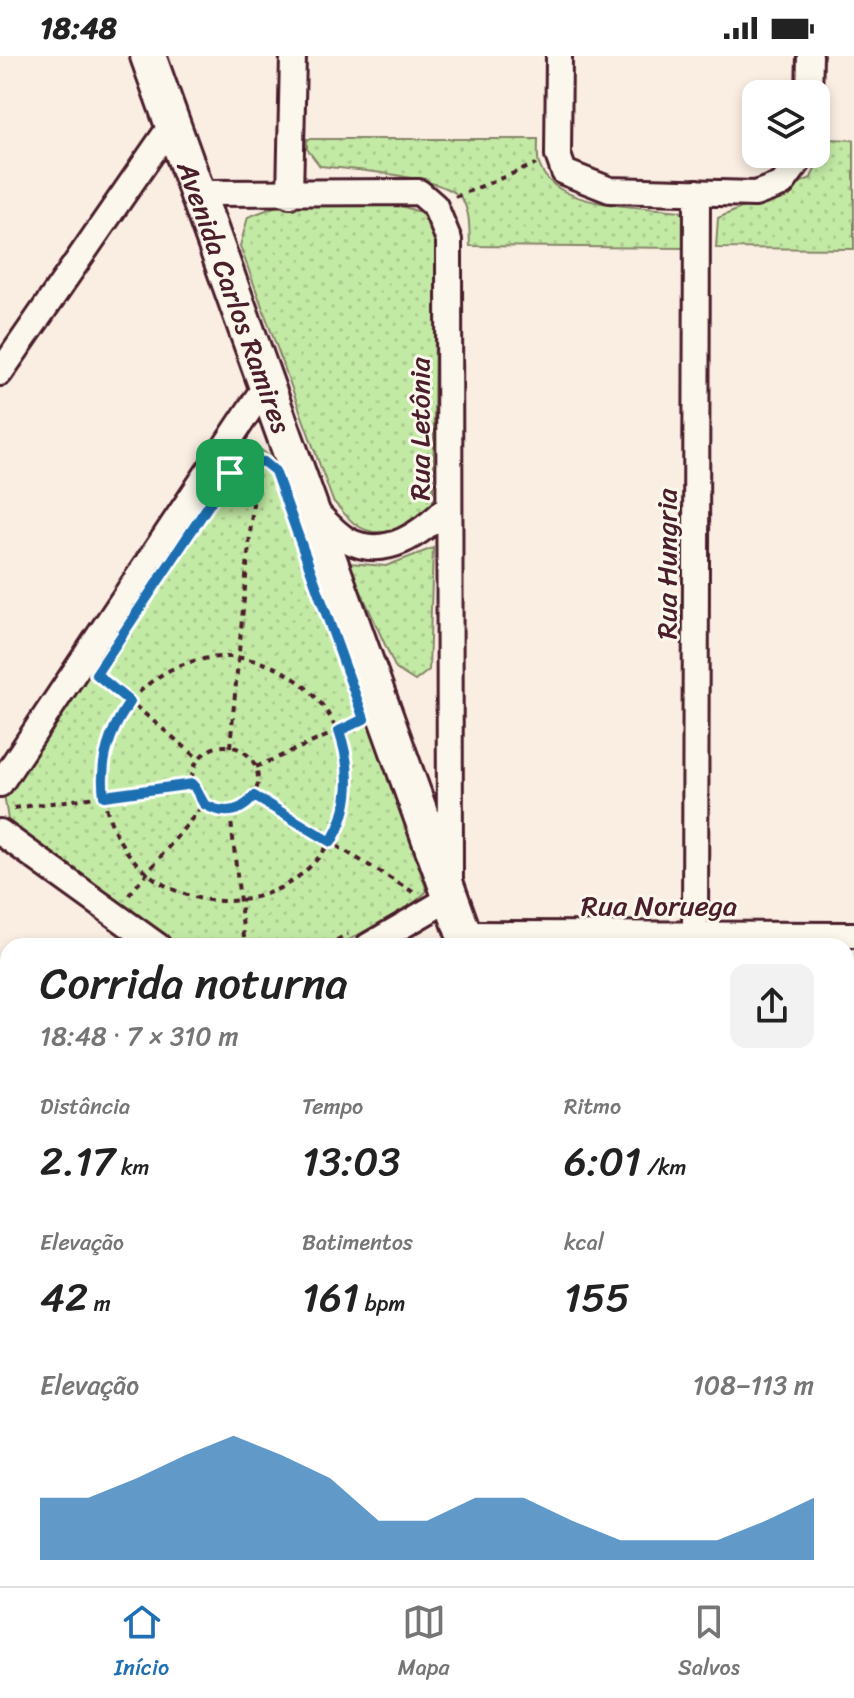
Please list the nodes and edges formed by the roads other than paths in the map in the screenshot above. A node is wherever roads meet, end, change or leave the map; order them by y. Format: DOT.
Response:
graph roads {
  1 [pos="148,56"];
  2 [pos="293,56"];
  3 [pos="559,56"];
  4 [pos="810,56"];
  5 [pos="809,80"];
  6 [pos="172,124"];
  7 [pos="794,168"];
  8 [pos="697,192"];
  9 [pos="198,193"];
  10 [pos="290,195"];
  11 [pos="0,373"];
  12 [pos="268,382"];
  13 [pos="449,506"];
  14 [pos="314,510"];
  15 [pos="0,784"];
  16 [pos="0,832"];
  17 [pos="450,898"];
  18 [pos="695,935"];
  19 [pos="854,935"];
  20 [pos="147,938"];
  21 [pos="362,938"];
  22 [pos="465,938"];
  23 [pos="558,938"];
  24 [pos="761,938"];
  25 [pos="825,938"];
  1 -- 6 [label="main road, Avenida Carlos Ramires"];
  2 -- 10 [label="street"];
  3 -- 8 [label="street"];
  4 -- 5 [label="street"];
  6 -- 9 [label="main road, Avenida Carlos Ramires"];
  6 -- 11 [label="street"];
  7 -- 8 [label="street"];
  8 -- 18 [label="street, Rua Hungria"];
  9 -- 10 [label="street"];
  9 -- 12 [label="main road, Avenida Carlos Ramires"];
  10 -- 13 [label="street, Rua Letônia"];
  12 -- 14 [label="main road, Avenida Carlos Ramires"];
  12 -- 15 [label="street"];
  13 -- 14 [label="street"];
  13 -- 17 [label="street, Rua Letônia"];
  14 -- 17 [label="main road, Avenida Carlos Ramires"];
  16 -- 20 [label="street"];
  17 -- 21 [label="street"];
  17 -- 22 [label="main road, Avenida Carlos Ramires"];
  18 -- 23 [label="street, Rua Noruega"];
  18 -- 24 [label="street, Rua Noruega"];
  19 -- 25 [label="street, Rua Noruega"];
}
